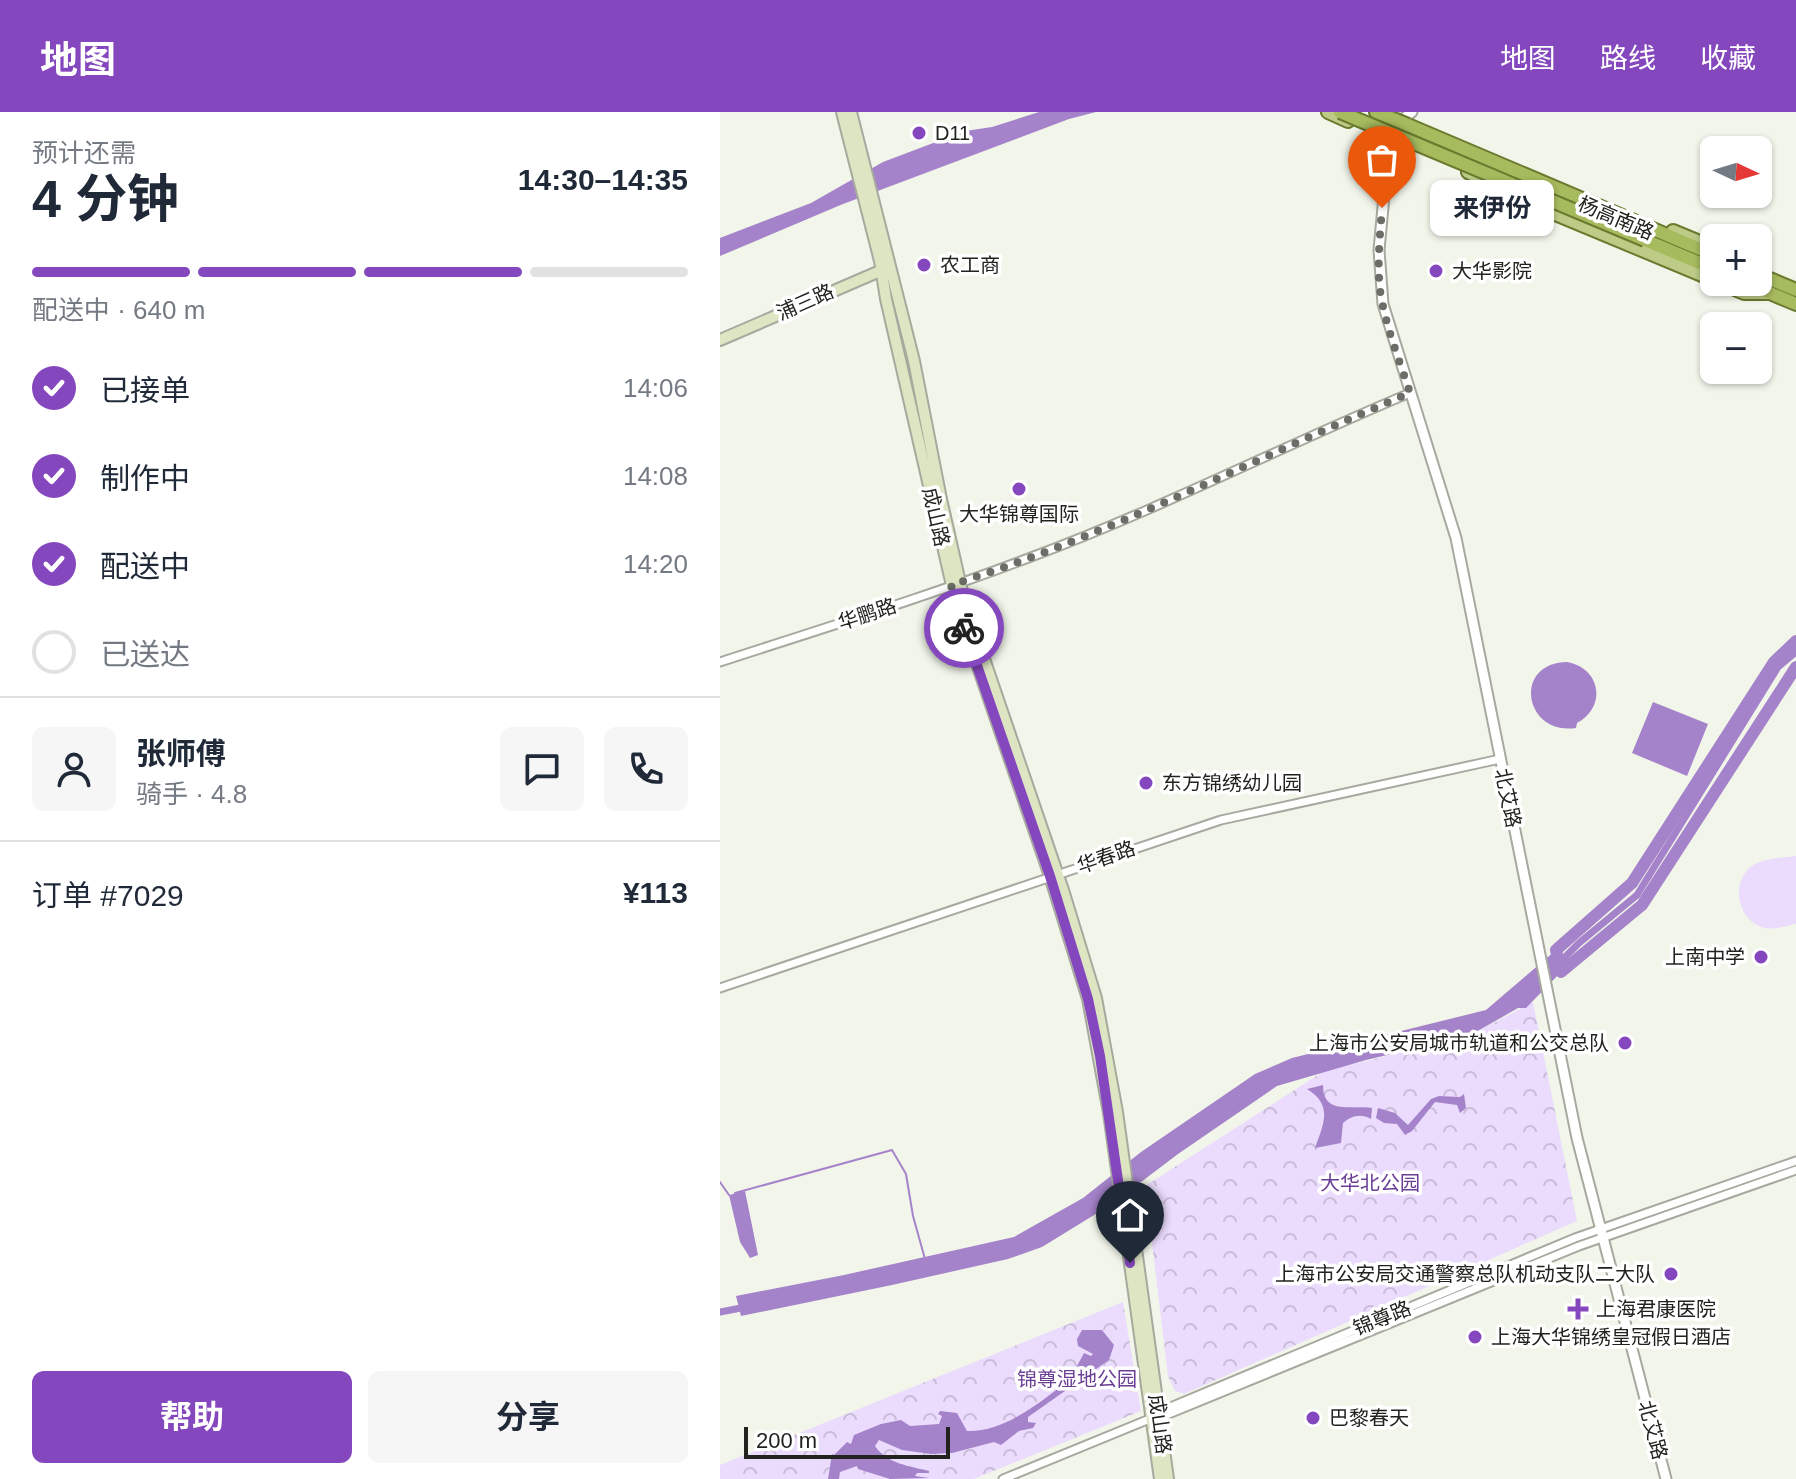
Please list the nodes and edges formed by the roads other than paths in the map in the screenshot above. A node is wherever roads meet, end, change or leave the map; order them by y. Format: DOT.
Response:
graph roads {
  1 [pos="842,112"];
  2 [pos="851,112"];
  3 [pos="1328,112"];
  4 [pos="1340,112"];
  5 [pos="1376,112"];
  6 [pos="1385,112"];
  7 [pos="1407,116"];
  8 [pos="1394,140"];
  9 [pos="860,164"];
  10 [pos="1647,234"];
  11 [pos="1700,242"];
  12 [pos="1700,251"];
  13 [pos="1700,262"];
  14 [pos="886,268"];
  15 [pos="1700,274"];
  16 [pos="1774,287"];
  17 [pos="1796,290"];
  18 [pos="1796,304"];
  19 [pos="720,340"];
  20 [pos="1410,393"];
  21 [pos="956,584"];
  22 [pos="720,662"];
  23 [pos="1500,759"];
  24 [pos="1054,875"];
  25 [pos="720,988"];
  26 [pos="1796,1161"];
  27 [pos="1796,1170"];
  28 [pos="1601,1234"];
  29 [pos="1157,1416"];
  30 [pos="1003,1479"];
  31 [pos="1160,1479"];
  32 [pos="1168,1479"];
  33 [pos="1666,1479"];
  1 -- 9 [label="main road, 成山路"];
  2 -- 9 [label="main road, 成山路"];
  3 -- 8 [label="main road, 杨高南路"];
  4 -- 10 [label="highway, 杨高南路, bridge"];
  5 -- 10 [label="highway, 杨高南路, bridge"];
  6 -- 7 [label="main road, 杨高南路"];
  7 -- 8 [label="street, 北艾路"];
  7 -- 11 [label="main road, 杨高南路"];
  8 -- 15 [label="main road, 杨高南路"];
  8 -- 20 [label="street, 北艾路"];
  9 -- 14 [label="main road, 成山路"];
  10 -- 12 [label="highway, 杨高南路"];
  10 -- 13 [label="highway, 杨高南路"];
  14 -- 19 [label="main road, 浦三路"];
  14 -- 21 [label="main road, 成山路"];
  16 -- 17 [label="highway, 杨高南路"];
  16 -- 18 [label="highway, 杨高南路"];
  20 -- 21 [label="street, 华鹏路"];
  20 -- 23 [label="street, 北艾路"];
  21 -- 22 [label="street, 华鹏路"];
  21 -- 24 [label="main road, 成山路"];
  23 -- 24 [label="street, 华春路"];
  23 -- 28 [label="street, 北艾路"];
  24 -- 25 [label="street, 华春路"];
  24 -- 29 [label="main road, 成山路"];
  26 -- 28 [label="street, 锦尊路"];
  27 -- 28 [label="street, 锦尊路"];
  28 -- 29 [label="street, 锦尊路"];
  28 -- 33 [label="street, 北艾路"];
  29 -- 30 [label="street, 锦尊路"];
  29 -- 31 [label="main road, 成山路"];
  29 -- 32 [label="main road, 成山路"];
}
